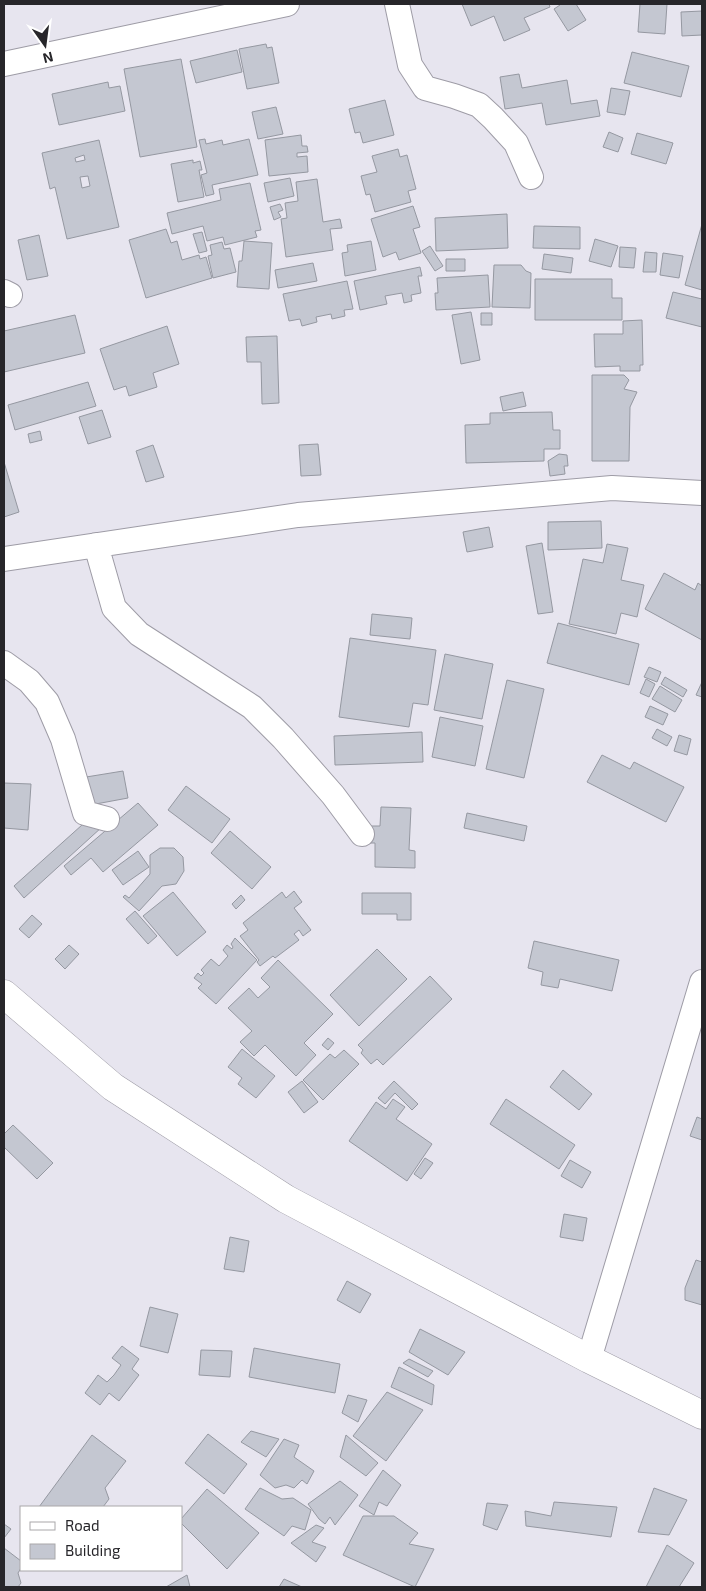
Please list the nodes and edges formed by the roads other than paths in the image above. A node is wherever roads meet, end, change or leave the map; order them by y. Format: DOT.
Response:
graph roads {
  1 [pos="287,4"];
  2 [pos="397,4"];
  3 [pos="4,64"];
  4 [pos="532,177"];
  5 [pos="702,493"];
  6 [pos="96,545"];
  7 [pos="4,559"];
  8 [pos="4,663"];
  9 [pos="107,819"];
  10 [pos="362,834"];
  11 [pos="702,982"];
  12 [pos="4,994"];
  13 [pos="589,1359"];
  14 [pos="702,1415"];
  1 -- 3 [label="street"];
  2 -- 4 [label="street"];
  5 -- 6 [label="street"];
  6 -- 7 [label="street"];
  6 -- 10 [label="street"];
  8 -- 9 [label="street"];
  11 -- 13 [label="street"];
  12 -- 13 [label="main road"];
  13 -- 14 [label="main road"];
}
